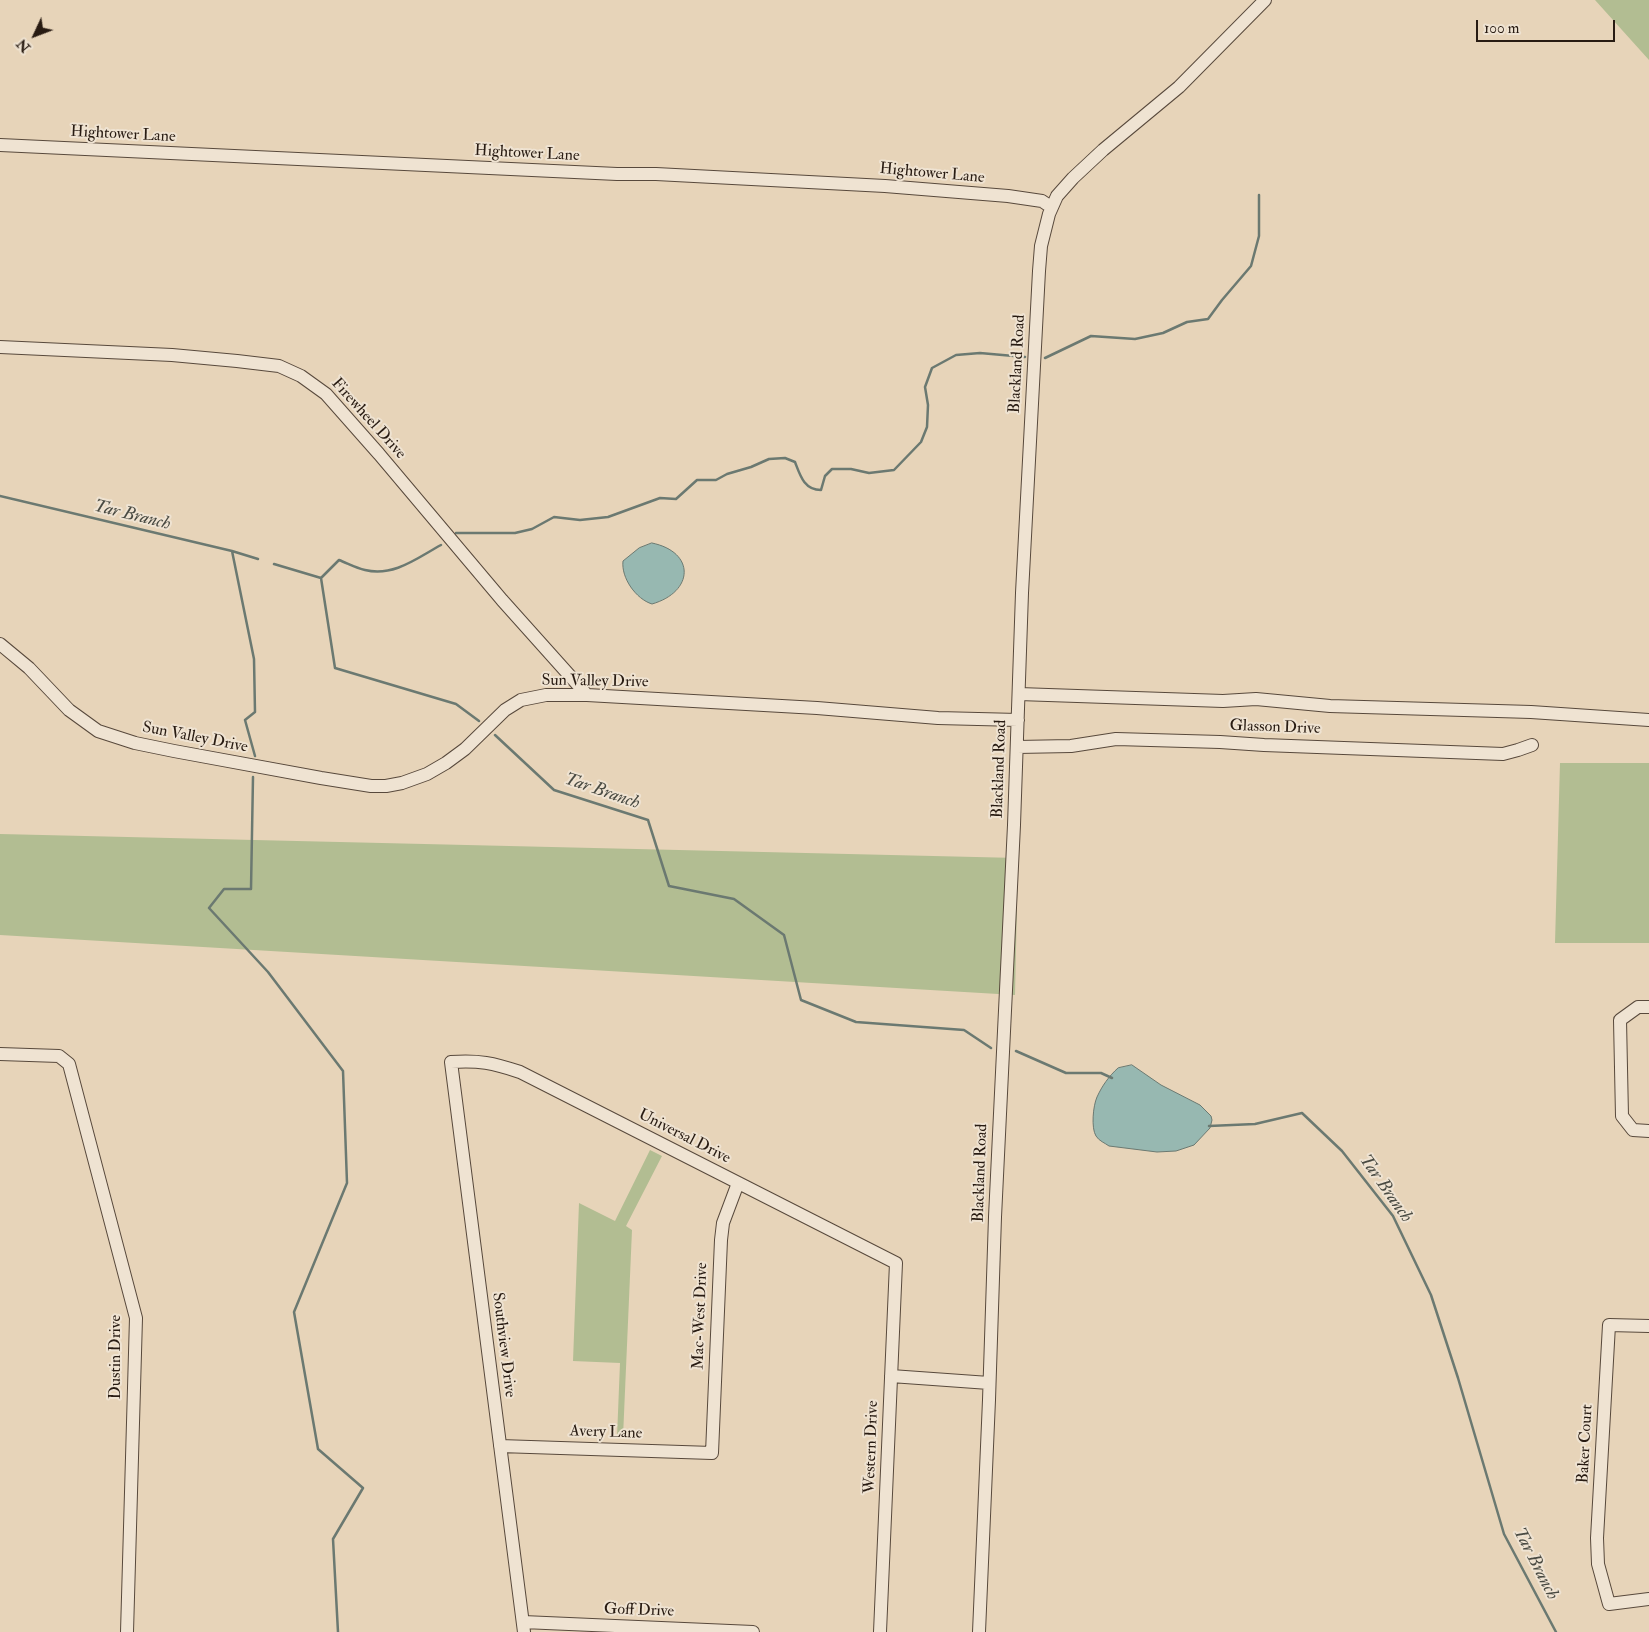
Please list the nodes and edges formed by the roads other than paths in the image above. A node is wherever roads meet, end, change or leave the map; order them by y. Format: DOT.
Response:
graph roads {
  1 [pos="1265,0"];
  2 [pos="0,145"];
  3 [pos="1051,207"];
  4 [pos="0,347"];
  5 [pos="0,644"];
  6 [pos="1019,694"];
  7 [pos="586,695"];
  8 [pos="1018,720"];
  9 [pos="1649,720"];
  10 [pos="1532,745"];
  11 [pos="1017,747"];
  12 [pos="1649,1007"];
  13 [pos="0,1054"];
  14 [pos="451,1062"];
  15 [pos="1649,1131"];
  16 [pos="738,1183"];
  17 [pos="896,1263"];
  18 [pos="1649,1326"];
  19 [pos="891,1376"];
  20 [pos="989,1383"];
  21 [pos="500,1446"];
  22 [pos="712,1453"];
  23 [pos="1649,1599"];
  24 [pos="524,1627"];
  25 [pos="126,1632"];
  26 [pos="753,1632"];
  27 [pos="880,1632"];
  28 [pos="979,1632"];
  1 -- 3 [label="street, Blackland Road"];
  2 -- 3 [label="street, Hightower Lane"];
  3 -- 6 [label="street, Blackland Road"];
  4 -- 7 [label="street, Firewheel Drive"];
  5 -- 7 [label="street, Sun Valley Drive"];
  6 -- 8 [label="street, Blackland Road"];
  6 -- 9 [label="street"];
  7 -- 8 [label="street, Sun Valley Drive"];
  8 -- 11 [label="street, Blackland Road"];
  10 -- 11 [label="street, Glasson Drive"];
  11 -- 20 [label="street, Blackland Road"];
  12 -- 15 [label="street"];
  13 -- 25 [label="street, Dustin Drive"];
  14 -- 16 [label="street, Universal Drive"];
  14 -- 21 [label="street, Southview Drive"];
  16 -- 17 [label="street, Universal Drive"];
  16 -- 22 [label="street, Mac-West Drive"];
  17 -- 19 [label="street, Western Drive"];
  18 -- 23 [label="street, Baker Court"];
  19 -- 20 [label="street"];
  19 -- 27 [label="street, Western Drive"];
  20 -- 28 [label="street, Blackland Road"];
  21 -- 22 [label="street, Avery Lane"];
  21 -- 24 [label="street, Southview Drive"];
  24 -- 26 [label="street, Goff Drive"];
}
